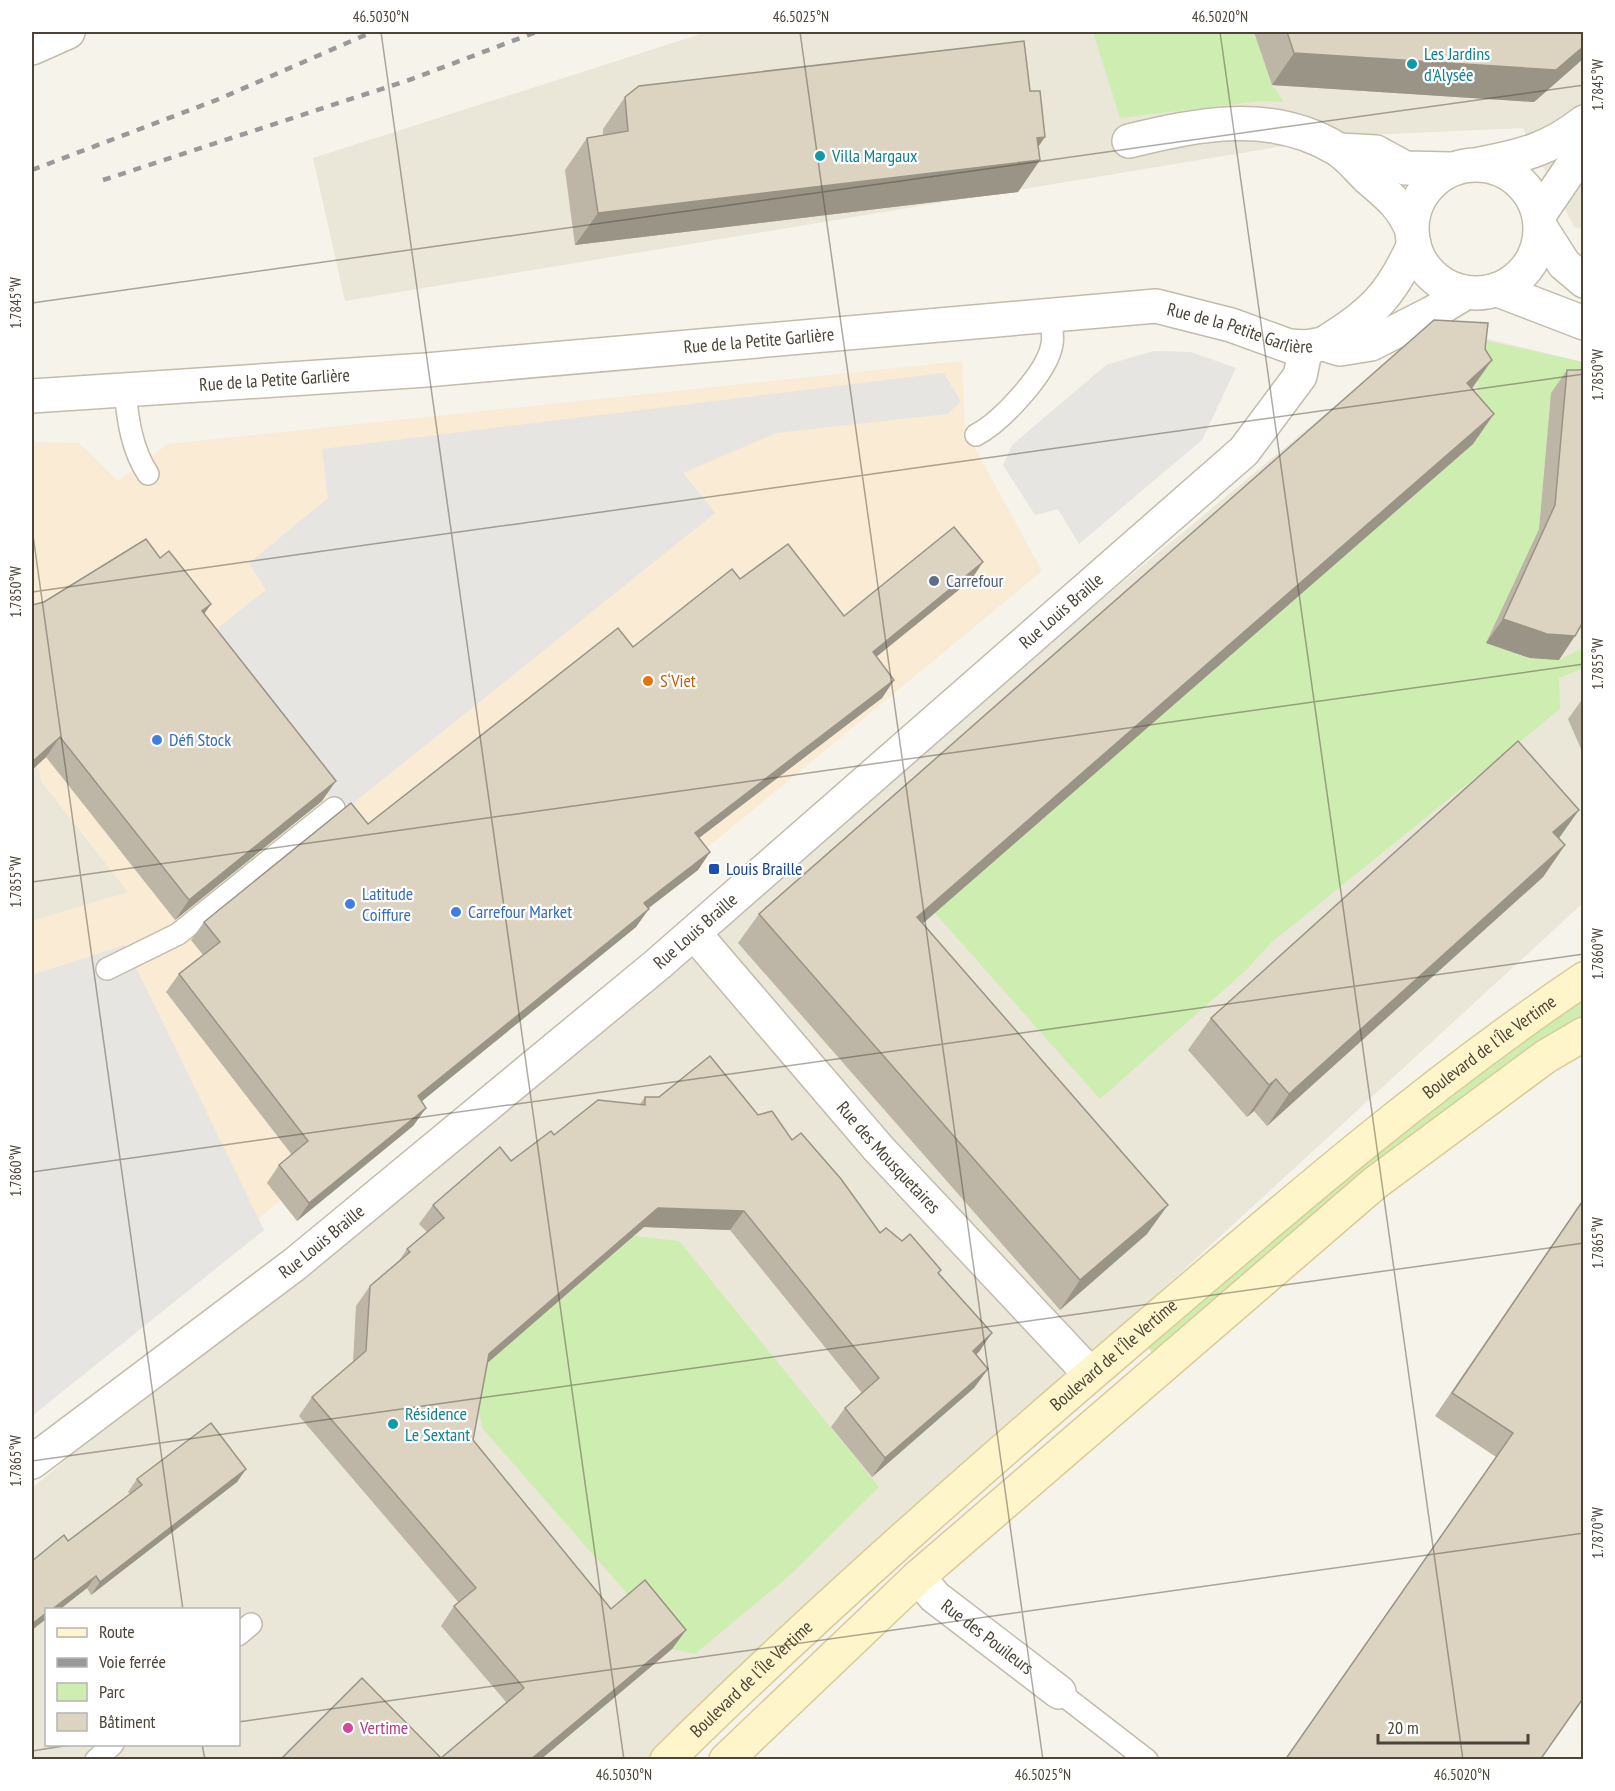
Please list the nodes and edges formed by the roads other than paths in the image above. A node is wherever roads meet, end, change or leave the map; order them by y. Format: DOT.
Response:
graph roads {
  1 [pos="68,32"];
  2 [pos="32,48"];
  3 [pos="1584,122"];
  4 [pos="1129,141"];
  5 [pos="1339,150"];
  6 [pos="1584,155"];
  7 [pos="1465,167"];
  8 [pos="1540,221"];
  9 [pos="1413,236"];
  10 [pos="1584,281"];
  11 [pos="1498,290"];
  12 [pos="1465,293"];
  13 [pos="1050,316"];
  14 [pos="1584,323"];
  15 [pos="1315,346"];
  16 [pos="125,392"];
  17 [pos="32,396"];
  18 [pos="976,435"];
  19 [pos="148,474"];
  20 [pos="334,808"];
  21 [pos="694,933"];
  22 [pos="107,969"];
  23 [pos="1584,979"];
  24 [pos="1584,1034"];
  25 [pos="1090,1374"];
  26 [pos="32,1462"];
  27 [pos="918,1577"];
  28 [pos="1059,1692"];
  29 [pos="111,1746"];
  30 [pos="96,1760"];
  31 [pos="667,1760"];
  32 [pos="726,1760"];
  33 [pos="1147,1760"];
  1 -- 2 [label="street"];
  3 -- 7 [label="street"];
  4 -- 5 [label="street"];
  5 -- 7 [label="street"];
  5 -- 9 [label="street"];
  6 -- 8 [label="street"];
  7 -- 8 [label="street"];
  7 -- 9 [label="street"];
  8 -- 10 [label="street"];
  8 -- 11 [label="street"];
  9 -- 12 [label="street"];
  9 -- 15 [label="street"];
  11 -- 12 [label="street"];
  11 -- 14 [label="street"];
  12 -- 15 [label="street, Rue de la Petite Garlière"];
  13 -- 15 [label="street, Rue de la Petite Garlière"];
  13 -- 16 [label="street, Rue de la Petite Garlière"];
  13 -- 18 [label="lane"];
  15 -- 21 [label="street, Rue Louis Braille"];
  16 -- 17 [label="street, Rue de la Petite Garlière"];
  16 -- 19 [label="lane"];
  20 -- 22 [label="lane"];
  21 -- 25 [label="street, Rue des Mousquetaires"];
  21 -- 26 [label="street, Rue Louis Braille"];
  23 -- 25 [label="main road, Boulevard de l'Île Vertime"];
  24 -- 27 [label="main road"];
  25 -- 31 [label="main road, Boulevard de l'Île Vertime"];
  27 -- 28 [label="street, Rue des Pouileurs"];
  27 -- 32 [label="main road"];
  28 -- 33 [label="lane"];
  29 -- 30 [label="lane"];
}
